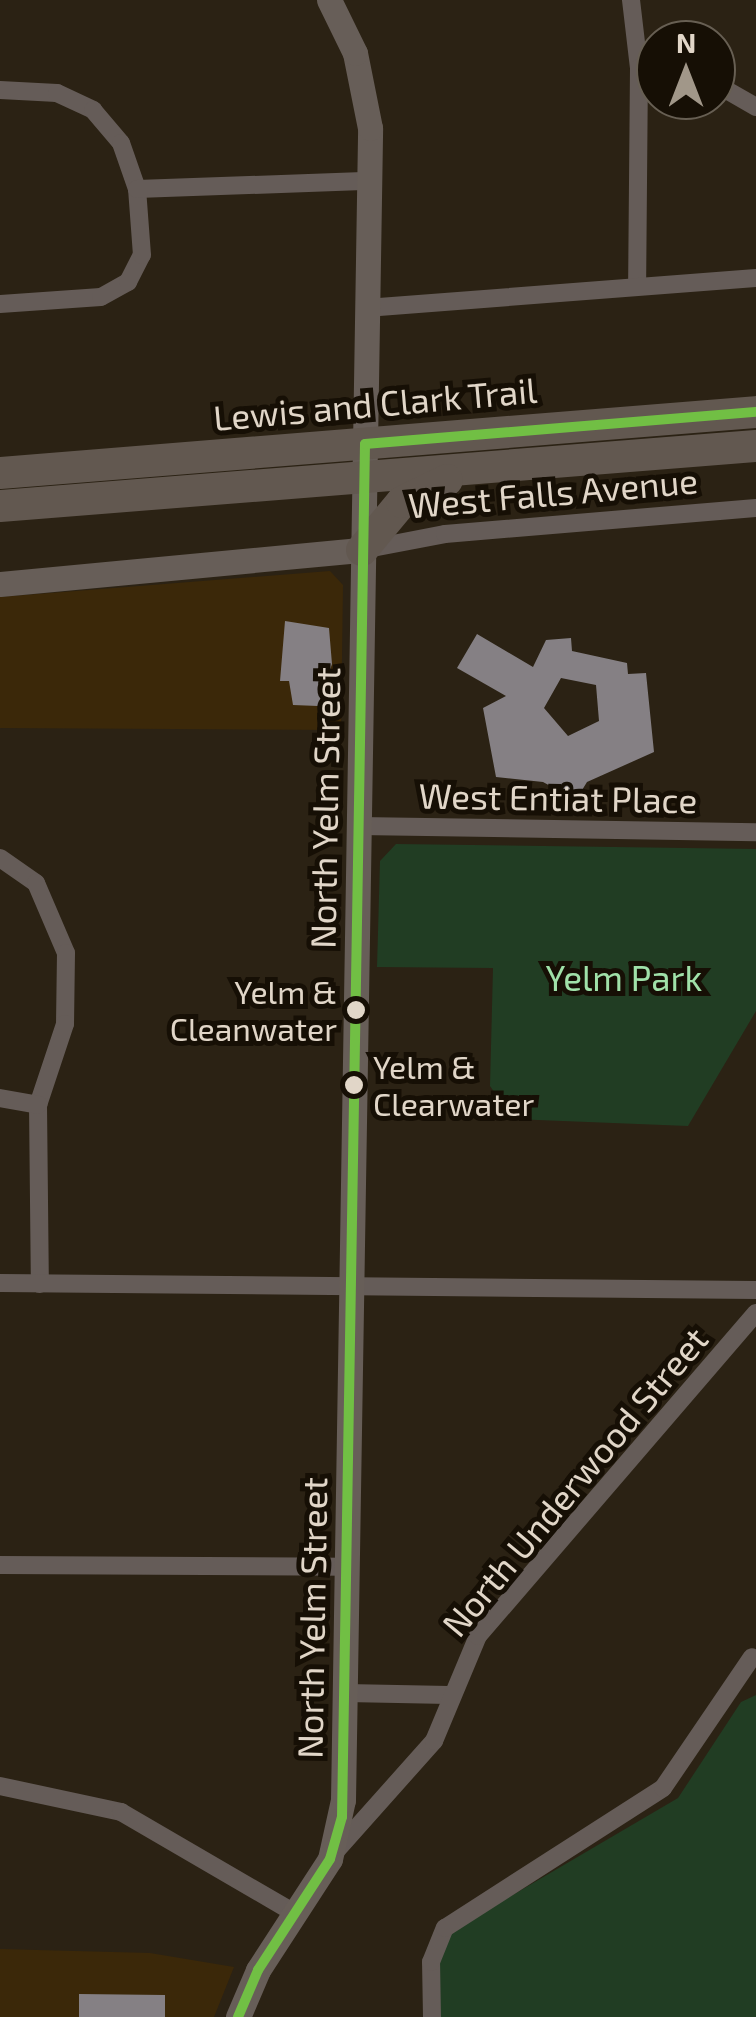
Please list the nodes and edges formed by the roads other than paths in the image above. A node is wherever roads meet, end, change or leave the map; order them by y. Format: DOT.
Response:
graph roads {
  1 [pos="329,0"];
  2 [pos="631,0"];
  3 [pos="636,38"];
  4 [pos="0,90"];
  5 [pos="636,120"];
  6 [pos="370,181"];
  7 [pos="138,189"];
  8 [pos="756,278"];
  9 [pos="637,286"];
  10 [pos="0,304"];
  11 [pos="366,308"];
  12 [pos="756,412"];
  13 [pos="365,444"];
  14 [pos="756,446"];
  15 [pos="474,468"];
  16 [pos="0,473"];
  17 [pos="364,478"];
  18 [pos="0,506"];
  19 [pos="756,508"];
  20 [pos="362,550"];
  21 [pos="0,584"];
  22 [pos="360,826"];
  23 [pos="756,832"];
  24 [pos="0,858"];
  25 [pos="0,1098"];
  26 [pos="38,1105"];
  27 [pos="0,1283"];
  28 [pos="40,1284"];
  29 [pos="352,1285"];
  30 [pos="756,1290"];
  31 [pos="756,1314"];
  32 [pos="0,1565"];
  33 [pos="347,1567"];
  34 [pos="752,1657"];
  35 [pos="346,1693"];
  36 [pos="449,1695"];
  37 [pos="0,1786"];
  38 [pos="330,1859"];
  39 [pos="296,1914"];
  40 [pos="238,2017"];
  41 [pos="432,2017"];
  1 -- 6 [label="street, North Yelm Street"];
  2 -- 3 [label="street"];
  4 -- 7 [label="street"];
  5 -- 9 [label="street"];
  6 -- 7 [label="street"];
  6 -- 11 [label="street, North Yelm Street"];
  7 -- 10 [label="street"];
  8 -- 9 [label="street"];
  9 -- 11 [label="street"];
  11 -- 13 [label="street, North Yelm Street"];
  12 -- 13 [label="highway, Lewis and Clark Trail"];
  13 -- 16 [label="highway, Lewis and Clark Trail"];
  13 -- 17 [label="street, North Yelm Street"];
  14 -- 15 [label="highway, Lewis and Clark Trail"];
  15 -- 17 [label="highway, Lewis and Clark Trail"];
  15 -- 20 [label="highway"];
  17 -- 18 [label="highway, Lewis and Clark Trail"];
  17 -- 20 [label="street, North Yelm Street"];
  19 -- 20 [label="street, West Falls Avenue"];
  20 -- 21 [label="street, West Falls Avenue"];
  20 -- 22 [label="street, North Yelm Street"];
  22 -- 23 [label="street, West Entiat Place"];
  22 -- 29 [label="street, North Yelm Street"];
  24 -- 26 [label="street"];
  25 -- 26 [label="street"];
  26 -- 28 [label="street"];
  27 -- 28 [label="street"];
  28 -- 29 [label="street"];
  29 -- 30 [label="street"];
  29 -- 33 [label="street, North Yelm Street"];
  31 -- 36 [label="street, North Underwood Street"];
  32 -- 33 [label="street"];
  33 -- 35 [label="street, North Yelm Street"];
  34 -- 41 [label="street"];
  35 -- 36 [label="street"];
  35 -- 38 [label="street, North Yelm Street"];
  36 -- 38 [label="street, North Underwood Street"];
  37 -- 39 [label="street"];
  38 -- 39 [label="street, North Yelm Street"];
  39 -- 40 [label="street, North Yelm Street"];
}
